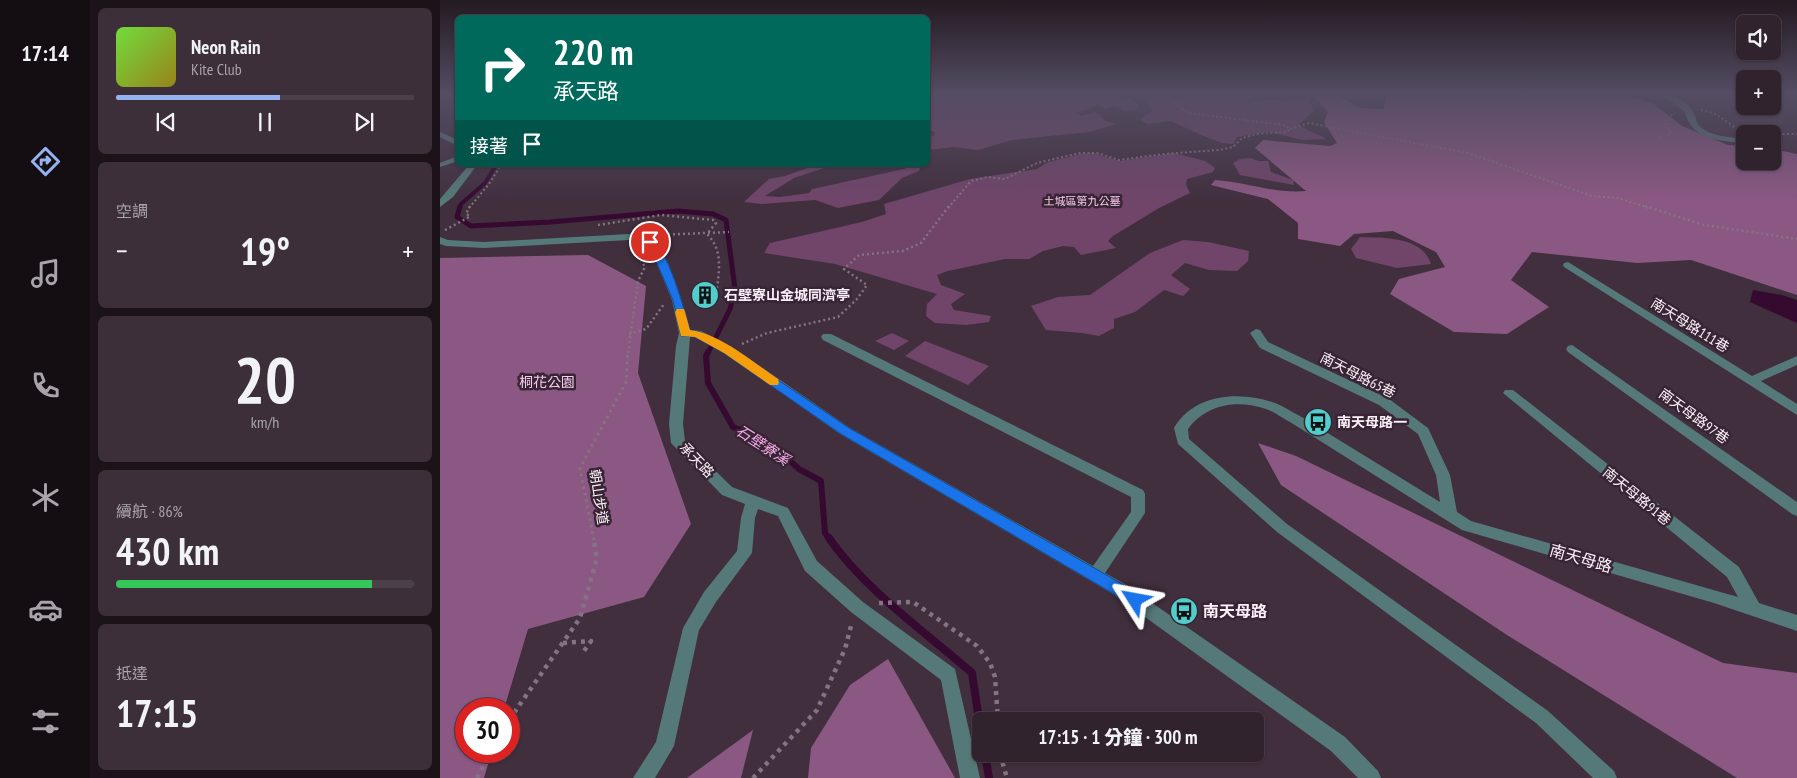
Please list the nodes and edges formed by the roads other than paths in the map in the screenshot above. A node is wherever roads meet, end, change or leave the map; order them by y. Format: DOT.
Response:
graph roads {
  1 [pos="1697,129"];
  2 [pos="440,134"];
  3 [pos="1736,140"];
  4 [pos="455,142"];
  5 [pos="455,159"];
  6 [pos="440,165"];
  7 [pos="471,167"];
  8 [pos="440,204"];
  9 [pos="440,240"];
  10 [pos="1568,266"];
  11 [pos="1256,332"];
  12 [pos="691,334"];
  13 [pos="827,336"];
  14 [pos="1572,349"];
  15 [pos="1797,360"];
  16 [pos="1752,381"];
  17 [pos="1510,393"];
  18 [pos="1797,410"];
  19 [pos="754,500"];
  20 [pos="1797,510"];
  21 [pos="1450,515"];
  22 [pos="1095,576"];
  23 [pos="1753,608"];
  24 [pos="1797,623"];
  25 [pos="643,778"];
  26 [pos="970,778"];
  27 [pos="1371,778"];
  28 [pos="1608,778"];
  1 -- 3 [label="street"];
  2 -- 4 [label="street"];
  5 -- 6 [label="lane"];
  7 -- 8 [label="street"];
  9 -- 12 [label="street, 承天路"];
  10 -- 16 [label="street, 南天母路111巷"];
  11 -- 21 [label="street, 南天母路65巷"];
  12 -- 19 [label="street, 承天路"];
  12 -- 22 [label="street"];
  13 -- 22 [label="street"];
  14 -- 20 [label="street, 南天母路97巷"];
  15 -- 16 [label="street"];
  16 -- 18 [label="street, 南天母路111巷"];
  17 -- 23 [label="street, 南天母路91巷"];
  19 -- 25 [label="street"];
  19 -- 26 [label="street, 承天路"];
  21 -- 23 [label="street, 南天母路"];
  21 -- 28 [label="street, 南天母路"];
  22 -- 27 [label="street"];
  23 -- 24 [label="street, 南天母路"];
}
